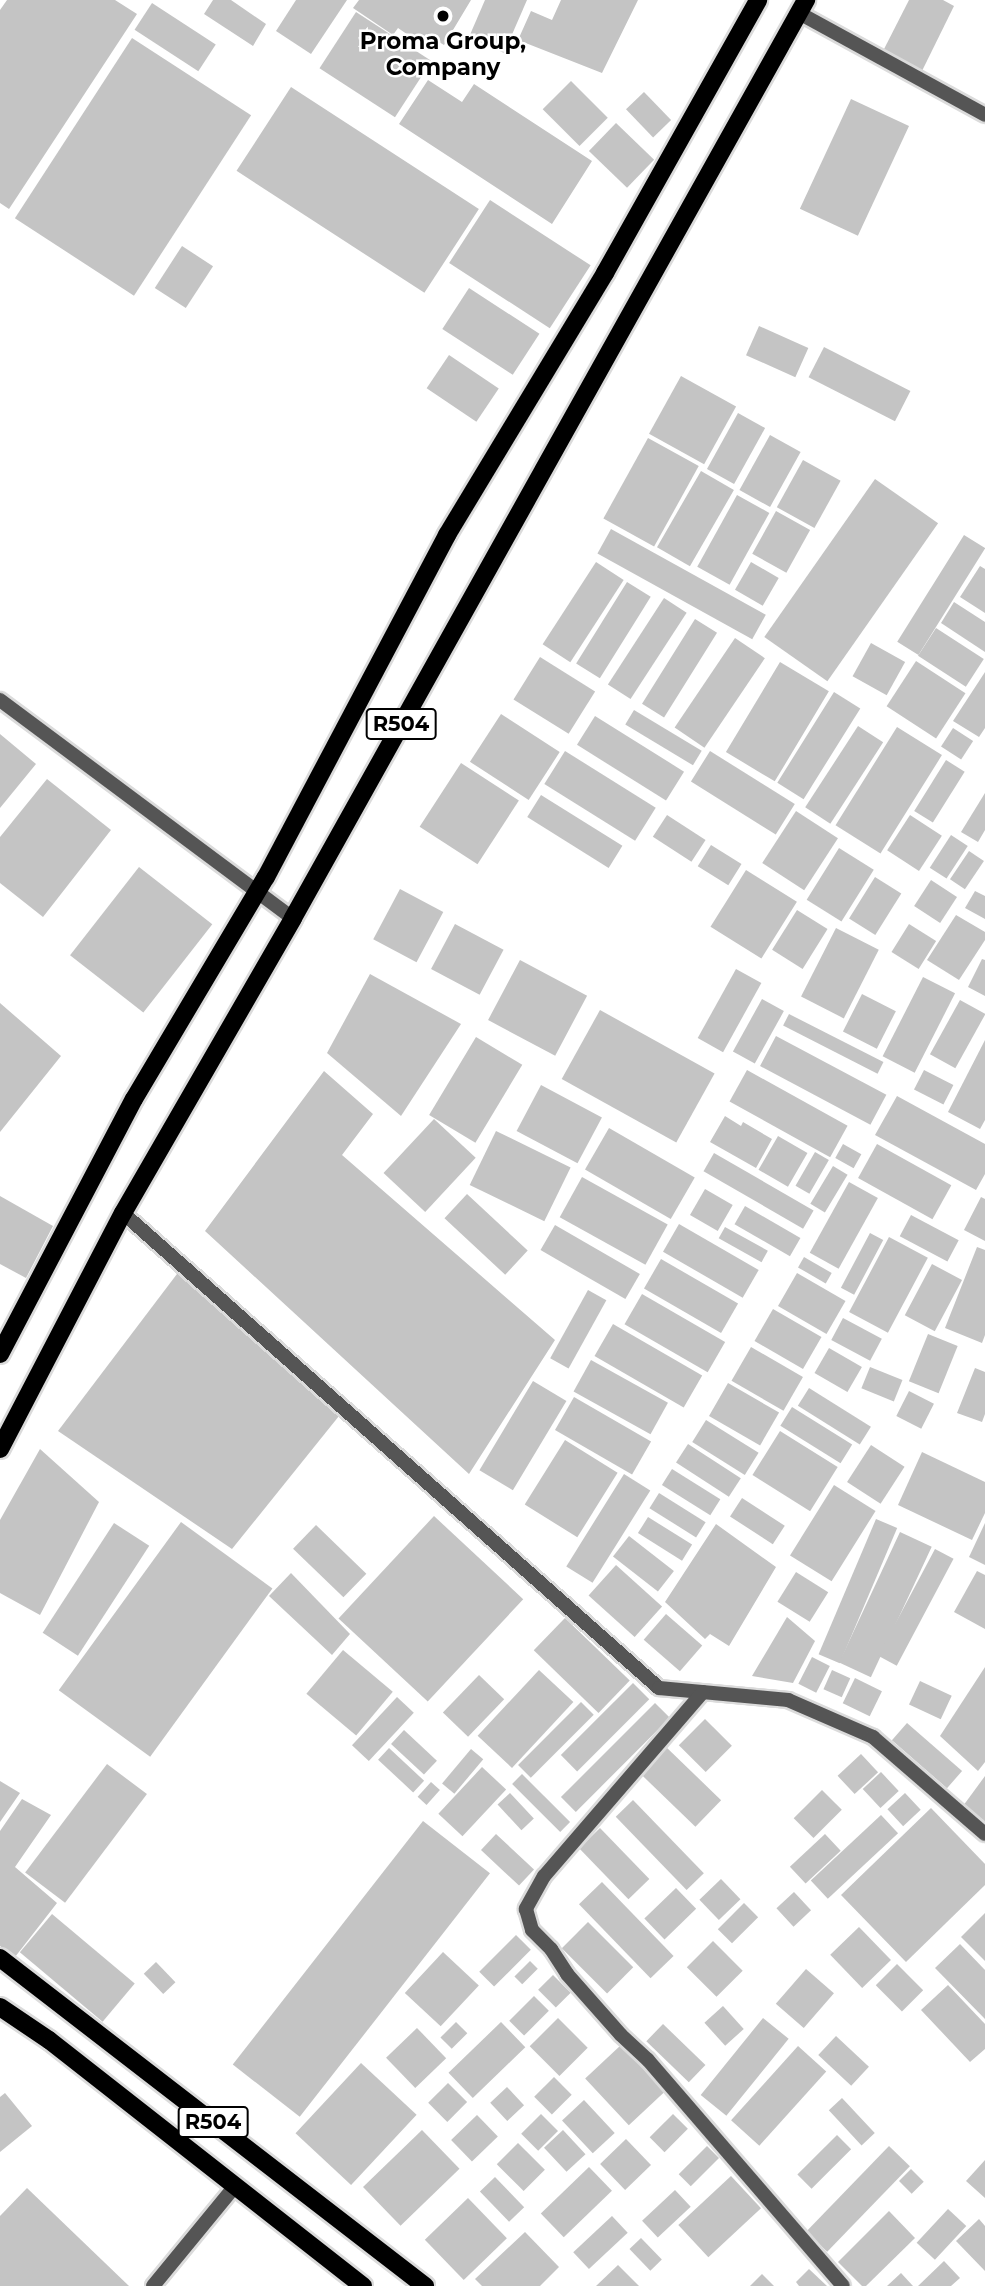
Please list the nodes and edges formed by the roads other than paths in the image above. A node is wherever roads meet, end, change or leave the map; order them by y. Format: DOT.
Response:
graph roads {
  1 [pos="758,0"];
  2 [pos="802,6"];
  3 [pos="985,115"];
  4 [pos="0,700"];
  5 [pos="258,892"];
  6 [pos="293,918"];
  7 [pos="122,1213"];
  8 [pos="0,1354"];
  9 [pos="0,1449"];
  10 [pos="703,1692"];
  11 [pos="985,1833"];
  12 [pos="0,1958"];
  13 [pos="0,2007"];
  14 [pos="235,2186"];
  15 [pos="153,2286"];
  16 [pos="363,2286"];
  17 [pos="425,2286"];
  18 [pos="843,2286"];
  1 -- 5 [label="main road, R504"];
  2 -- 3 [label="street"];
  2 -- 6 [label="main road, R504"];
  4 -- 5 [label="street"];
  5 -- 6 [label="street"];
  5 -- 8 [label="main road, R504"];
  6 -- 7 [label="main road, R504"];
  7 -- 9 [label="main road, R504"];
  7 -- 10 [label="street"];
  10 -- 11 [label="street"];
  10 -- 18 [label="street"];
  12 -- 17 [label="main road, R504"];
  13 -- 14 [label="main road, R504"];
  14 -- 15 [label="street"];
  14 -- 16 [label="main road, R504"];
}
